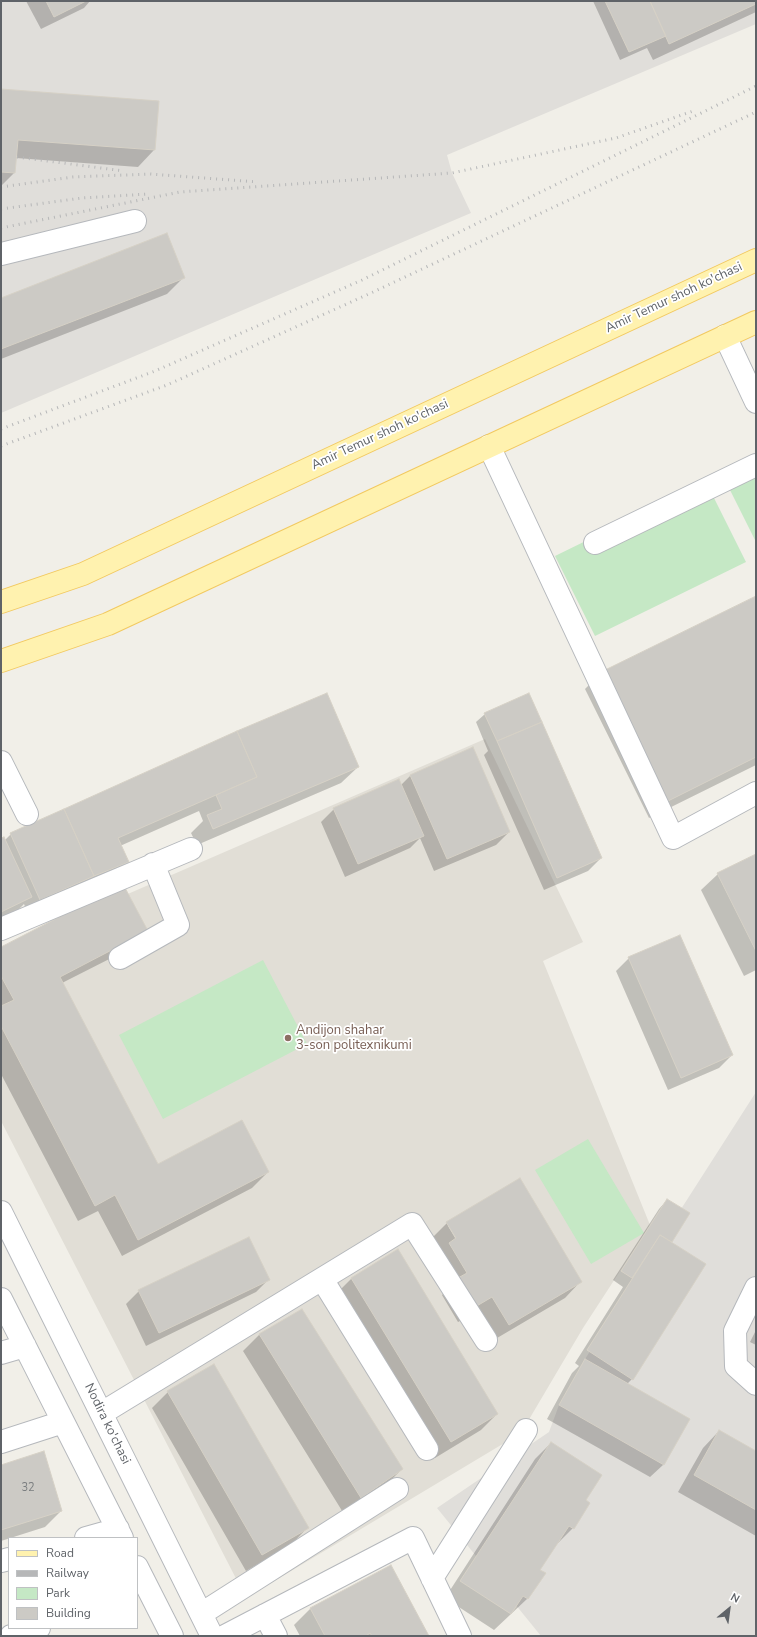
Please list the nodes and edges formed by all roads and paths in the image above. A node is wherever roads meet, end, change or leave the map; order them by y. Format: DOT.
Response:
graph roads {
  1 [pos="135,221"];
  2 [pos="1,254"];
  3 [pos="756,260"];
  4 [pos="756,322"];
  5 [pos="725,336"];
  6 [pos="756,402"];
  7 [pos="489,446"];
  8 [pos="756,465"];
  9 [pos="595,543"];
  10 [pos="1,602"];
  11 [pos="1,661"];
  12 [pos="1,762"];
  13 [pos="756,793"];
  14 [pos="27,814"];
  15 [pos="191,849"];
  16 [pos="153,864"];
  17 [pos="1,929"];
  18 [pos="120,958"];
  19 [pos="1,1212"];
  20 [pos="322,1279"];
  21 [pos="756,1288"];
  22 [pos="1,1299"];
  23 [pos="486,1340"];
  24 [pos="25,1346"];
  25 [pos="1,1353"];
  26 [pos="756,1384"];
  27 [pos="102,1413"];
  28 [pos="63,1422"];
  29 [pos="526,1430"];
  30 [pos="1,1442"];
  31 [pos="427,1449"];
  32 [pos="397,1489"];
  33 [pos="120,1534"];
  34 [pos="94,1537"];
  35 [pos="138,1571"];
  36 [pos="432,1578"];
  37 [pos="145,1599"];
  38 [pos="201,1614"];
  39 [pos="265,1615"];
  40 [pos="35,1629"];
  41 [pos="10,1636"];
  42 [pos="172,1636"];
  43 [pos="212,1636"];
  44 [pos="225,1636"];
  45 [pos="276,1636"];
  46 [pos="460,1636"];
  1 -- 2 [label="street"];
  3 -- 10 [label="main road, Amir Temur shoh ko'chasi"];
  4 -- 5 [label="main road"];
  5 -- 6 [label="street"];
  5 -- 7 [label="main road"];
  7 -- 11 [label="main road"];
  7 -- 13 [label="street"];
  8 -- 9 [label="street"];
  12 -- 14 [label="street"];
  15 -- 16 [label="street"];
  16 -- 17 [label="street"];
  16 -- 18 [label="street"];
  19 -- 27 [label="street, Nodira ko'chasi"];
  20 -- 23 [label="street"];
  20 -- 27 [label="street"];
  20 -- 31 [label="street"];
  21 -- 26 [label="street"];
  22 -- 24 [label="street"];
  24 -- 25 [label="street"];
  24 -- 28 [label="street"];
  27 -- 38 [label="street, Nodira ko'chasi"];
  28 -- 30 [label="street"];
  28 -- 33 [label="street"];
  29 -- 36 [label="street"];
  32 -- 38 [label="street"];
  33 -- 34 [label="street"];
  35 -- 37 [label="street"];
  36 -- 39 [label="street"];
  36 -- 46 [label="street"];
  37 -- 42 [label="street"];
  38 -- 43 [label="street, Nodira ko'chasi"];
  39 -- 44 [label="street"];
  39 -- 45 [label="street"];
  40 -- 41 [label="street"];
}
